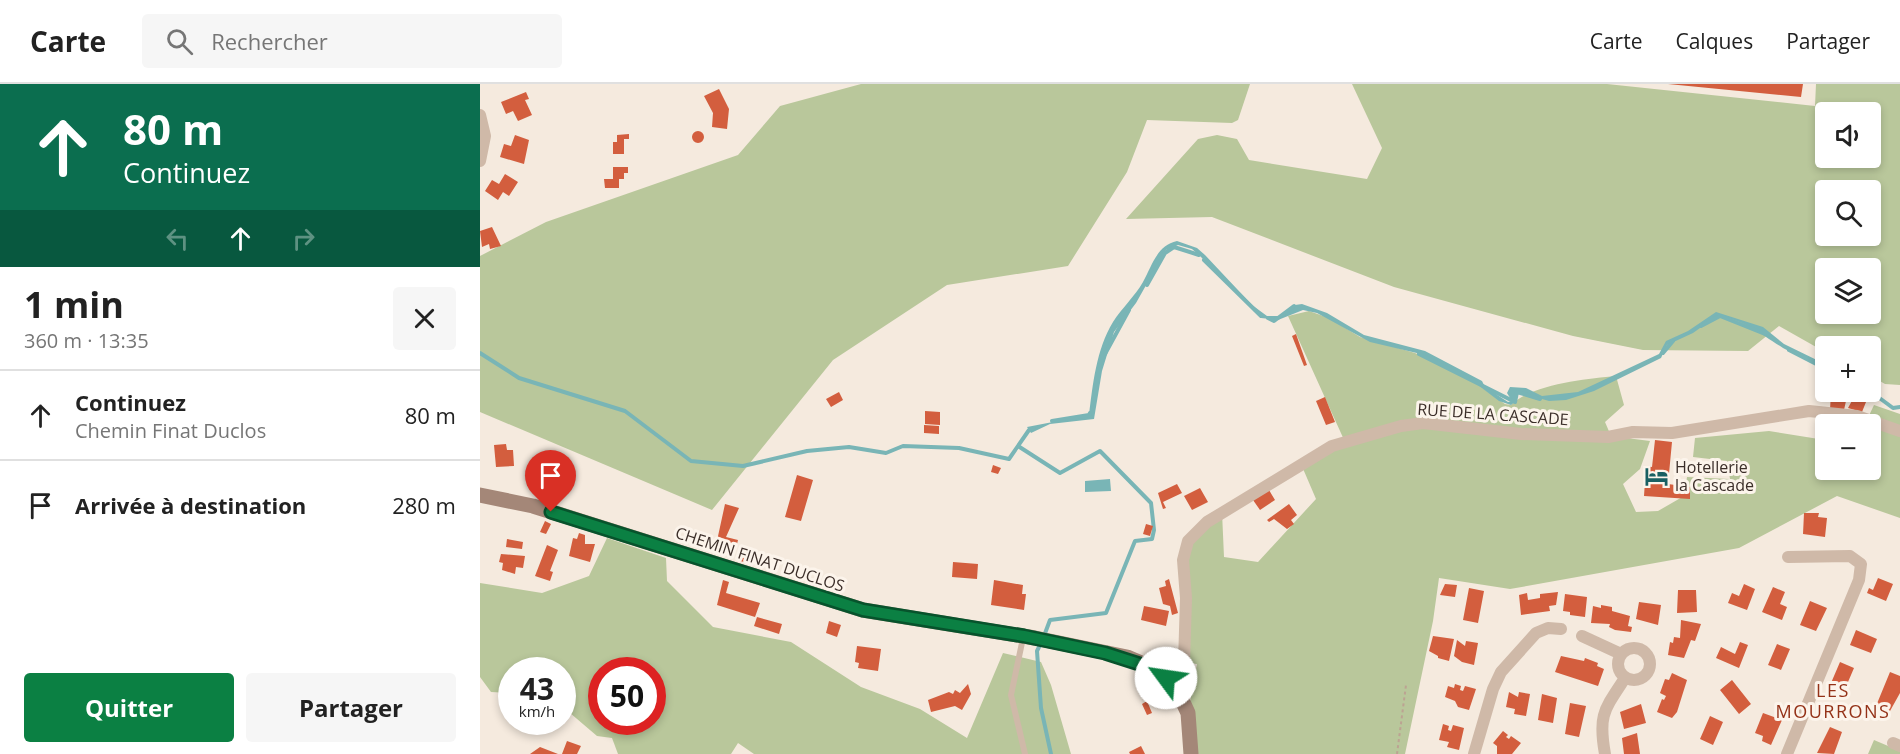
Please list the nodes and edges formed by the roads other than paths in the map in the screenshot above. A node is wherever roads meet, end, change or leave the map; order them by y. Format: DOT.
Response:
graph roads {
  1 [pos="480,115"];
  2 [pos="480,161"];
  3 [pos="1900,431"];
  4 [pos="480,495"];
  5 [pos="1788,557"];
  6 [pos="1561,629"];
  7 [pos="1582,636"];
  8 [pos="1029,637"];
  9 [pos="1621,654"];
  10 [pos="1625,678"];
  11 [pos="1176,687"];
  12 [pos="1025,754"];
  13 [pos="1191,754"];
  14 [pos="1474,754"];
  15 [pos="1605,754"];
  16 [pos="1786,754"];
  1 -- 2 [label="street"];
  3 -- 11 [label="street, RUE DE LA CASCADE"];
  4 -- 8 [label="main road, CHEMIN FINAT DUCLOS"];
  5 -- 16 [label="street"];
  6 -- 14 [label="street"];
  7 -- 9 [label="street"];
  8 -- 11 [label="main road, CHEMIN FINAT DUCLOS"];
  8 -- 12 [label="lane"];
  9 -- 10 [label="street"];
  9 -- 10 [label="street"];
  10 -- 15 [label="street"];
  11 -- 13 [label="main road"];
}
